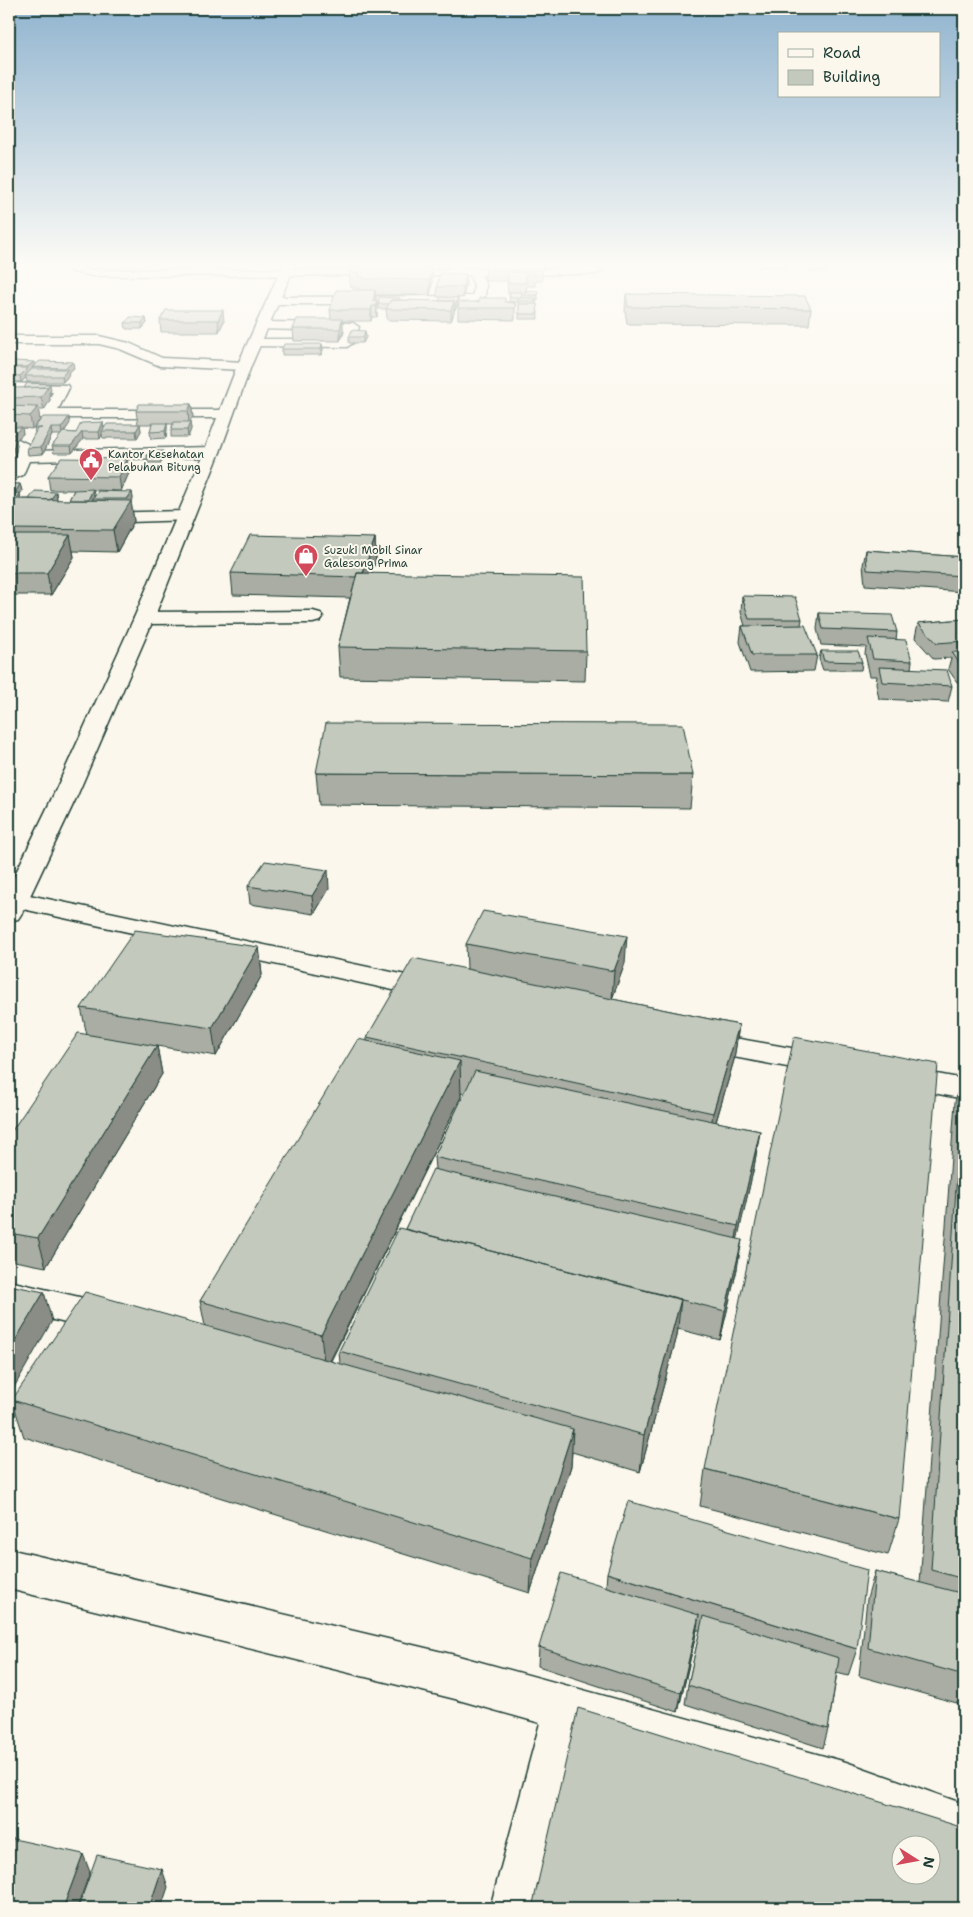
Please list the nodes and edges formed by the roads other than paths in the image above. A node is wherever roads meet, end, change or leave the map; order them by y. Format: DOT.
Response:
graph roads {
  1 [pos="139,352"];
  2 [pos="250,352"];
  3 [pos="244,366"];
  4 [pos="9,386"];
  5 [pos="9,414"];
  6 [pos="48,414"];
  7 [pos="225,414"];
  8 [pos="9,444"];
  9 [pos="212,452"];
  10 [pos="23,456"];
  11 [pos="9,476"];
  12 [pos="185,516"];
  13 [pos="86,518"];
  14 [pos="313,617"];
  15 [pos="144,618"];
  16 [pos="12,906"];
  17 [pos="458,995"];
  18 [pos="672,1037"];
  19 [pos="848,1068"];
  20 [pos="877,1073"];
  21 [pos="964,1089"];
  22 [pos="9,1295"];
  23 [pos="123,1322"];
  24 [pos="9,1569"];
  25 [pos="567,1708"];
  26 [pos="964,1828"];
  27 [pos="516,1908"];
  1 -- 3 [label="main road"];
  2 -- 3 [label="main road"];
  3 -- 7 [label="main road"];
  4 -- 6 [label="main road"];
  5 -- 6 [label="main road"];
  6 -- 7 [label="main road"];
  7 -- 9 [label="main road"];
  8 -- 10 [label="main road"];
  9 -- 10 [label="main road"];
  9 -- 12 [label="main road"];
  10 -- 11 [label="main road"];
  12 -- 13 [label="main road"];
  12 -- 15 [label="main road"];
  14 -- 15 [label="main road"];
  15 -- 16 [label="main road"];
  16 -- 17 [label="main road"];
  18 -- 19 [label="main road"];
  20 -- 21 [label="main road"];
  22 -- 23 [label="main road"];
  24 -- 25 [label="main road"];
  25 -- 26 [label="main road"];
  25 -- 27 [label="main road"];
}
